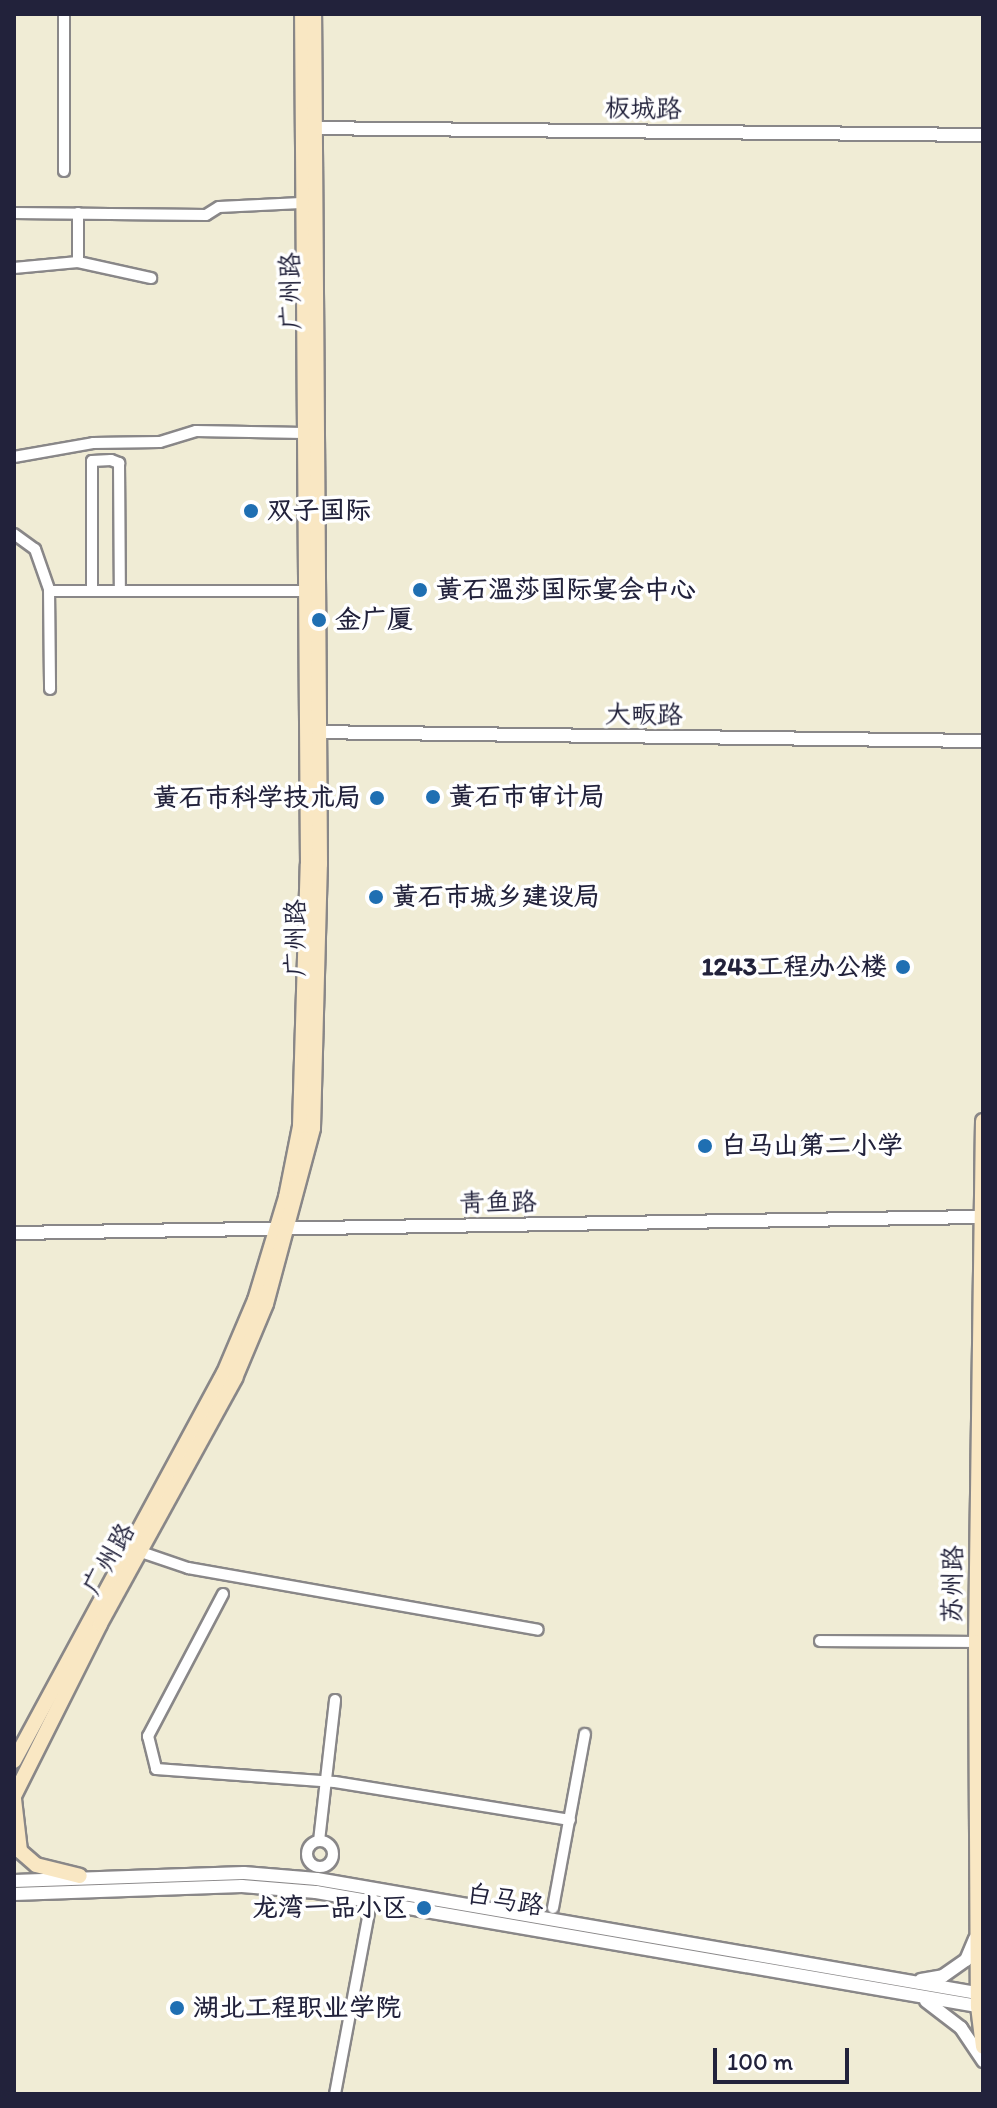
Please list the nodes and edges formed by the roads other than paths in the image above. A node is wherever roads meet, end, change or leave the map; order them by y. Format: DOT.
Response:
graph roads {
  1 [pos="64,14"];
  2 [pos="302,14"];
  3 [pos="314,14"];
  4 [pos="308,128"];
  5 [pos="983,135"];
  6 [pos="64,171"];
  7 [pos="301,203"];
  8 [pos="14,213"];
  9 [pos="78,213"];
  10 [pos="78,262"];
  11 [pos="14,268"];
  12 [pos="151,278"];
  13 [pos="304,433"];
  14 [pos="93,443"];
  15 [pos="14,457"];
  16 [pos="92,461"];
  17 [pos="14,534"];
  18 [pos="50,591"];
  19 [pos="92,591"];
  20 [pos="120,591"];
  21 [pos="306,591"];
  22 [pos="50,689"];
  23 [pos="312,732"];
  24 [pos="983,741"];
  25 [pos="983,1121"];
  26 [pos="982,1217"];
  27 [pos="282,1228"];
  28 [pos="14,1233"];
  29 [pos="141,1552"];
  30 [pos="223,1594"];
  31 [pos="538,1630"];
  32 [pos="820,1641"];
  33 [pos="976,1642"];
  34 [pos="335,1700"];
  35 [pos="585,1734"];
  36 [pos="14,1761"];
  37 [pos="326,1781"];
  38 [pos="14,1797"];
  39 [pos="570,1820"];
  40 [pos="319,1841"];
  41 [pos="80,1876"];
  42 [pos="14,1881"];
  43 [pos="372,1893"];
  44 [pos="14,1894"];
  45 [pos="553,1908"];
  46 [pos="977,1932"];
  47 [pos="905,1988"];
  48 [pos="981,2000"];
  49 [pos="983,2047"];
  50 [pos="983,2061"];
  51 [pos="335,2094"];
  1 -- 6 [label="street"];
  2 -- 4 [label="main road, 广州路"];
  3 -- 4 [label="main road, 广州路"];
  4 -- 5 [label="street, 板城路"];
  4 -- 7 [label="main road, 广州路"];
  4 -- 23 [label="main road, 广州路"];
  7 -- 9 [label="street"];
  7 -- 13 [label="main road, 广州路"];
  8 -- 9 [label="street"];
  9 -- 10 [label="street"];
  10 -- 11 [label="street"];
  10 -- 12 [label="street"];
  13 -- 14 [label="street"];
  13 -- 21 [label="main road, 广州路"];
  14 -- 15 [label="street"];
  14 -- 16 [label="street"];
  16 -- 19 [label="street"];
  16 -- 20 [label="street"];
  17 -- 18 [label="street"];
  18 -- 19 [label="street"];
  18 -- 22 [label="street"];
  19 -- 20 [label="street"];
  20 -- 21 [label="street"];
  21 -- 23 [label="main road, 广州路"];
  23 -- 24 [label="street, 大畈路"];
  23 -- 27 [label="main road, 广州路"];
  25 -- 26 [label="main road, 苏州路"];
  26 -- 27 [label="street, 青鱼路"];
  26 -- 33 [label="main road, 苏州路"];
  27 -- 28 [label="street, 青鱼路"];
  27 -- 29 [label="main road, 广州路"];
  27 -- 36 [label="main road, 广州路"];
  29 -- 31 [label="street"];
  29 -- 38 [label="main road, 广州路"];
  30 -- 37 [label="street"];
  32 -- 33 [label="street"];
  33 -- 46 [label="main road, 苏州路"];
  34 -- 37 [label="street"];
  35 -- 39 [label="street"];
  37 -- 39 [label="street"];
  37 -- 40 [label="street"];
  38 -- 41 [label="main road"];
  39 -- 45 [label="street"];
  40 -- 40 [label="street"];
  41 -- 42 [label="street, 白马路"];
  41 -- 43 [label="street, 白马路"];
  43 -- 44 [label="street, 白马路"];
  43 -- 47 [label="street, 白马路"];
  43 -- 51 [label="street"];
  46 -- 47 [label="street"];
  46 -- 48 [label="main road, 苏州路"];
  47 -- 48 [label="street, 白马路"];
  47 -- 50 [label="street"];
  48 -- 49 [label="main road, 苏州路"];
}
